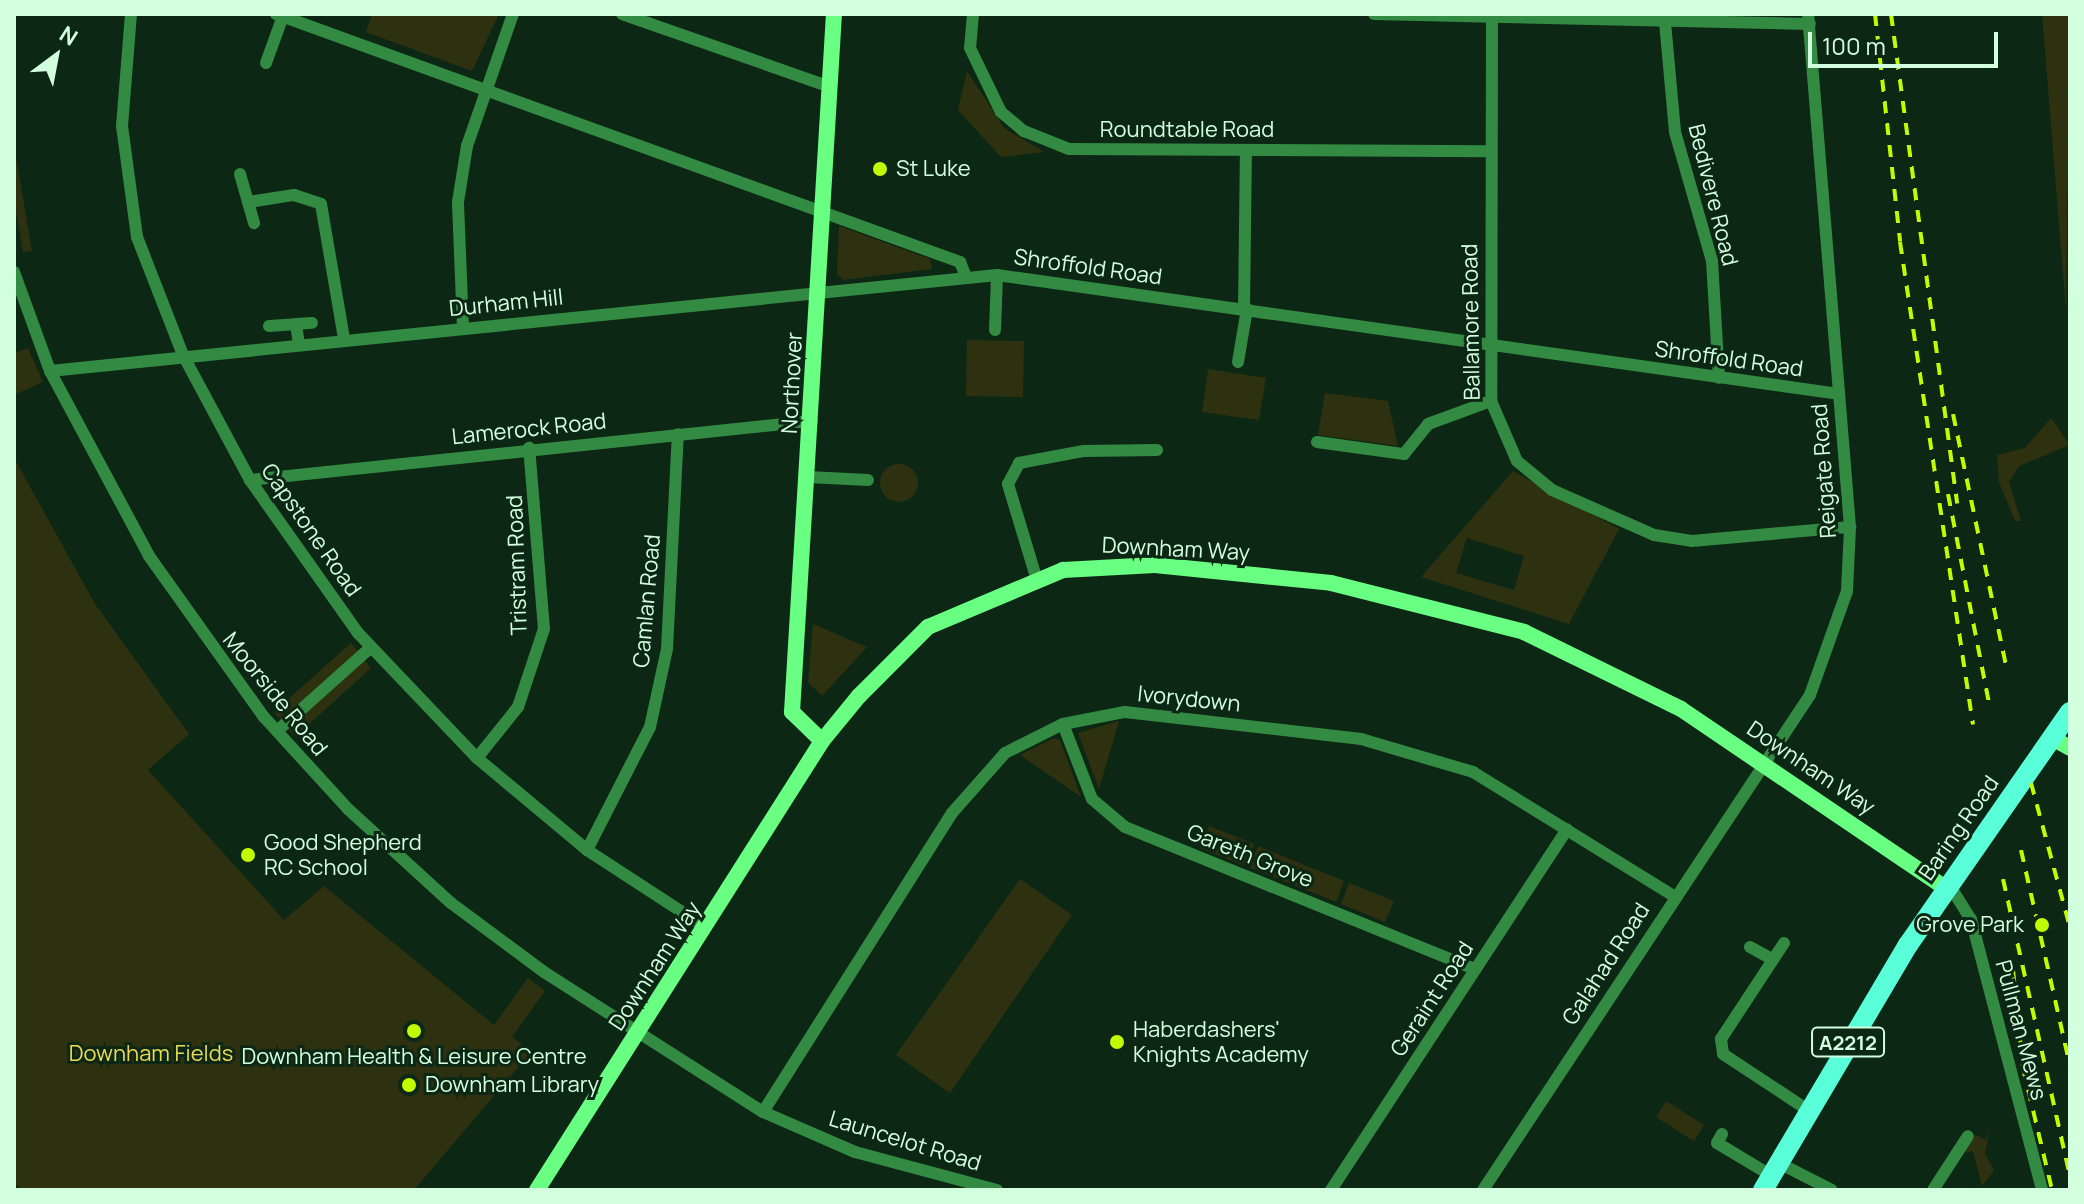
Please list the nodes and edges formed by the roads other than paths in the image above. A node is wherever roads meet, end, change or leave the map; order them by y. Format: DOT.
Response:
graph roads {
  1 [pos="131,14"];
  2 [pos="513,14"];
  3 [pos="622,14"];
  4 [pos="834,14"];
  5 [pos="973,14"];
  6 [pos="1374,14"];
  7 [pos="280,15"];
  8 [pos="1492,16"];
  9 [pos="1809,19"];
  10 [pos="659,20"];
  11 [pos="1665,22"];
  12 [pos="266,63"];
  13 [pos="831,87"];
  14 [pos="486,90"];
  15 [pos="1246,150"];
  16 [pos="1489,151"];
  17 [pos="240,174"];
  18 [pos="248,202"];
  19 [pos="824,211"];
  20 [pos="254,223"];
  21 [pos="14,272"];
  22 [pos="997,275"];
  23 [pos="966,277"];
  24 [pos="819,292"];
  25 [pos="1246,309"];
  26 [pos="312,323"];
  27 [pos="296,324"];
  28 [pos="269,326"];
  29 [pos="463,328"];
  30 [pos="995,330"];
  31 [pos="344,338"];
  32 [pos="299,344"];
  33 [pos="1492,346"];
  34 [pos="183,355"];
  35 [pos="1238,362"];
  36 [pos="50,371"];
  37 [pos="1719,378"];
  38 [pos="1839,394"];
  39 [pos="1491,401"];
  40 [pos="812,421"];
  41 [pos="678,434"];
  42 [pos="1317,442"];
  43 [pos="529,448"];
  44 [pos="1157,450"];
  45 [pos="808,477"];
  46 [pos="250,480"];
  47 [pos="868,480"];
  48 [pos="1850,527"];
  49 [pos="1036,577"];
  50 [pos="370,648"];
  51 [pos="2070,693"];
  52 [pos="2070,712"];
  53 [pos="1063,724"];
  54 [pos="277,731"];
  55 [pos="2057,737"];
  56 [pos="822,741"];
  57 [pos="477,758"];
  58 [pos="1763,762"];
  59 [pos="1567,829"];
  60 [pos="587,850"];
  61 [pos="1948,887"];
  62 [pos="1674,896"];
  63 [pos="705,927"];
  64 [pos="1784,943"];
  65 [pos="1750,947"];
  66 [pos="1773,960"];
  67 [pos="1475,969"];
  68 [pos="636,1034"];
  69 [pos="1808,1110"];
  70 [pos="763,1112"];
  71 [pos="1968,1136"];
  72 [pos="1717,1143"];
  73 [pos="1771,1176"];
  74 [pos="537,1190"];
  75 [pos="997,1190"];
  76 [pos="1331,1190"];
  77 [pos="1483,1190"];
  78 [pos="1832,1190"];
  79 [pos="1933,1190"];
  80 [pos="2042,1190"];
  1 -- 34 [label="street, Capstone Road"];
  2 -- 14 [label="street"];
  3 -- 10 [label="street"];
  4 -- 13 [label="street, Northover"];
  5 -- 15 [label="street, Roundtable Road"];
  6 -- 8 [label="street"];
  7 -- 12 [label="street"];
  7 -- 14 [label="street"];
  8 -- 11 [label="street"];
  8 -- 16 [label="street, Ballamore Road"];
  9 -- 11 [label="street"];
  9 -- 38 [label="street, Reigate Road"];
  10 -- 13 [label="street"];
  11 -- 37 [label="street, Bedivere Road"];
  13 -- 19 [label="street, Northover"];
  14 -- 19 [label="street"];
  14 -- 29 [label="street"];
  15 -- 16 [label="street, Roundtable Road"];
  15 -- 25 [label="street"];
  16 -- 33 [label="street, Ballamore Road"];
  17 -- 18 [label="street"];
  18 -- 20 [label="street"];
  18 -- 31 [label="street"];
  19 -- 23 [label="street"];
  19 -- 24 [label="street, Northover"];
  21 -- 36 [label="street, Moorside Road"];
  22 -- 23 [label="street, Shroffold Road"];
  22 -- 25 [label="street, Shroffold Road"];
  22 -- 30 [label="street"];
  23 -- 24 [label="street, Durham Hill"];
  24 -- 29 [label="street, Durham Hill"];
  24 -- 40 [label="street, Northover"];
  25 -- 33 [label="street, Shroffold Road"];
  25 -- 35 [label="street"];
  26 -- 27 [label="street"];
  27 -- 28 [label="street"];
  27 -- 32 [label="street"];
  29 -- 31 [label="street, Durham Hill"];
  31 -- 32 [label="street, Durham Hill"];
  32 -- 34 [label="street, Durham Hill"];
  33 -- 37 [label="street, Shroffold Road"];
  33 -- 39 [label="street, Ballamore Road"];
  34 -- 36 [label="street, Durham Hill"];
  34 -- 46 [label="street, Capstone Road"];
  36 -- 54 [label="street, Moorside Road"];
  37 -- 38 [label="street, Shroffold Road"];
  38 -- 48 [label="street, Reigate Road"];
  39 -- 42 [label="street"];
  39 -- 48 [label="street, Ballamore Road"];
  40 -- 41 [label="street, Lamerock Road"];
  40 -- 45 [label="street, Northover"];
  41 -- 43 [label="street, Lamerock Road"];
  41 -- 60 [label="street, Camlan Road"];
  43 -- 46 [label="street, Lamerock Road"];
  43 -- 57 [label="street, Tristram Road"];
  44 -- 49 [label="street"];
  45 -- 47 [label="street"];
  45 -- 56 [label="street, Northover"];
  46 -- 50 [label="street, Capstone Road"];
  48 -- 58 [label="street, Reigate Road"];
  49 -- 56 [label="street, Downham Way"];
  49 -- 58 [label="street, Downham Way"];
  50 -- 54 [label="street"];
  50 -- 57 [label="street, Capstone Road"];
  51 -- 55 [label="main road, Baring Road / A2212"];
  52 -- 55 [label="main road, Baring Road / A2212"];
  53 -- 59 [label="street, Ivorydown"];
  53 -- 67 [label="street, Gareth Grove"];
  53 -- 70 [label="street, Ivorydown"];
  54 -- 68 [label="street, Moorside Road"];
  55 -- 61 [label="main road, Baring Road / A2212"];
  56 -- 63 [label="street, Downham Way"];
  57 -- 60 [label="street, Capstone Road"];
  58 -- 61 [label="street, Downham Way"];
  58 -- 62 [label="street, Galahad Road"];
  59 -- 62 [label="street, Ivorydown"];
  59 -- 67 [label="street, Geraint Road"];
  60 -- 63 [label="street, Capstone Road"];
  61 -- 69 [label="main road, Baring Road / A2212"];
  61 -- 80 [label="street, Pullman Mews"];
  62 -- 77 [label="street, Galahad Road"];
  63 -- 68 [label="street, Downham Way"];
  64 -- 66 [label="street"];
  65 -- 66 [label="street"];
  66 -- 69 [label="street"];
  67 -- 76 [label="street, Geraint Road"];
  68 -- 70 [label="street, Launcelot Road"];
  68 -- 74 [label="street, Downham Way"];
  69 -- 73 [label="main road, Baring Road / A2212"];
  70 -- 75 [label="street, Launcelot Road"];
  71 -- 79 [label="street"];
  72 -- 73 [label="street"];
  73 -- 78 [label="street"];
}
